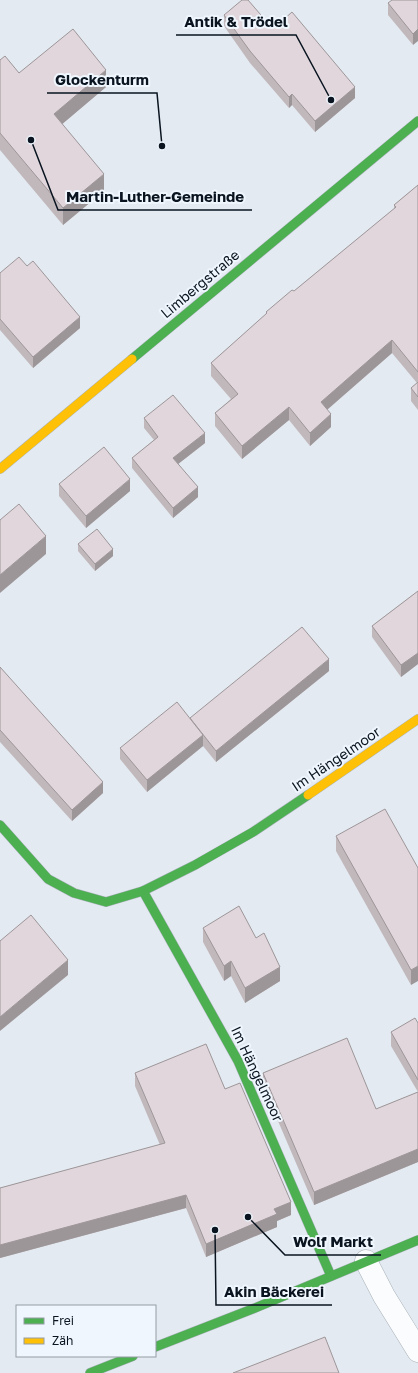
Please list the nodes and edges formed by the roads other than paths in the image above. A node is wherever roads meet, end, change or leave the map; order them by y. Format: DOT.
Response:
graph roads {
  1 [pos="418,121"];
  2 [pos="0,469"];
  3 [pos="418,718"];
  4 [pos="0,825"];
  5 [pos="143,891"];
  6 [pos="418,1240"];
  7 [pos="366,1261"];
  8 [pos="331,1276"];
  9 [pos="156,1347"];
  10 [pos="418,1351"];
  11 [pos="130,1357"];
  12 [pos="90,1373"];
  1 -- 2 [label="street, Limbergstraße"];
  3 -- 5 [label="street, Im Hängelmoor"];
  4 -- 5 [label="street, Im Hängelmoor"];
  5 -- 8 [label="street, Im Hängelmoor"];
  6 -- 7 [label="street"];
  7 -- 8 [label="street"];
  7 -- 10 [label="street"];
  8 -- 9 [label="street"];
  11 -- 12 [label="street"];
}
